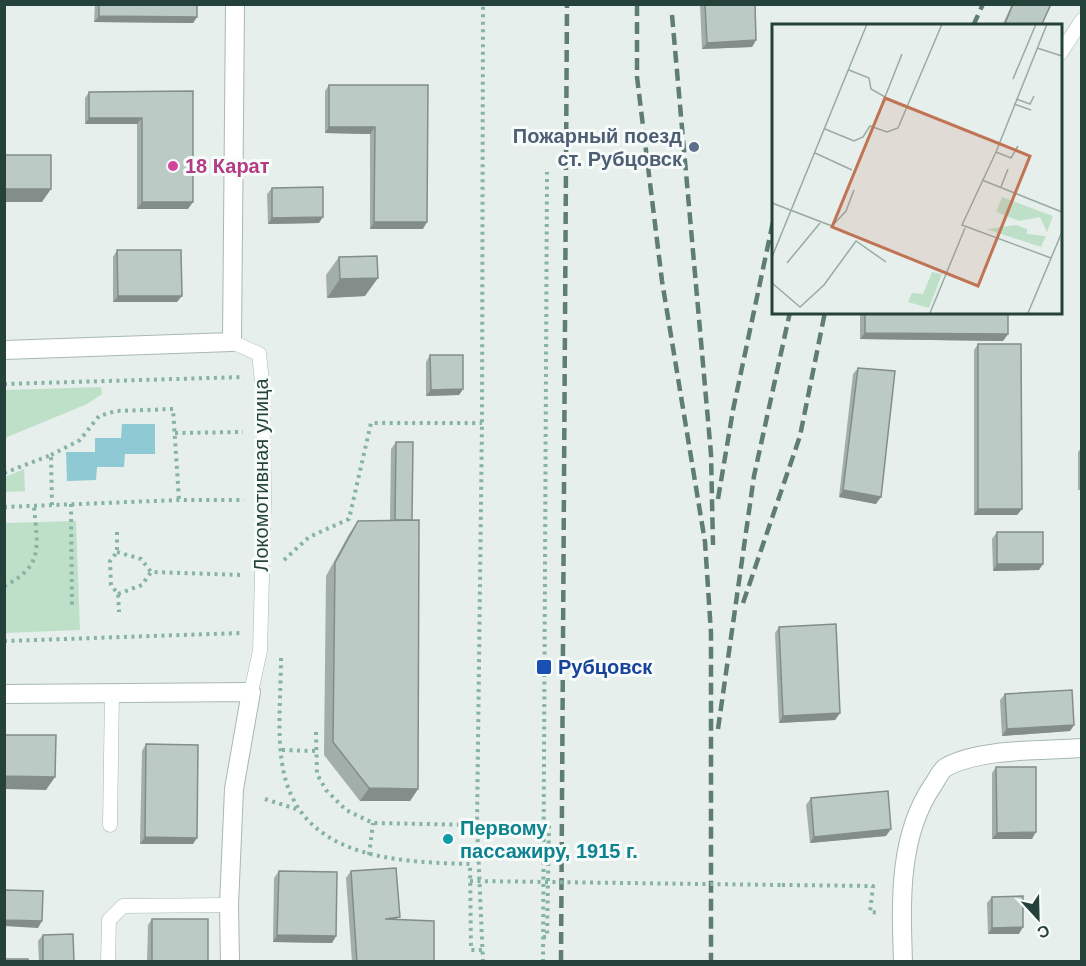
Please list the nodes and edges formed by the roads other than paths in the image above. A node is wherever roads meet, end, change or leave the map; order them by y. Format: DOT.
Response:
graph roads {
  1 [pos="236,4"];
  2 [pos="1082,20"];
  3 [pos="1062,51"];
  4 [pos="232,342"];
  5 [pos="4,350"];
  6 [pos="251,692"];
  7 [pos="112,693"];
  8 [pos="4,694"];
  9 [pos="1082,748"];
  10 [pos="110,825"];
  11 [pos="229,905"];
  12 [pos="108,962"];
  13 [pos="230,962"];
  14 [pos="903,962"];
  1 -- 4 [label="street"];
  2 -- 3 [label="lane"];
  4 -- 5 [label="street"];
  4 -- 6 [label="lane, Локомотивная улица"];
  6 -- 7 [label="street"];
  6 -- 11 [label="street, Локомотивная улица"];
  7 -- 8 [label="street"];
  7 -- 10 [label="lane"];
  9 -- 14 [label="street"];
  11 -- 12 [label="lane"];
  11 -- 13 [label="street, Локомотивная улица"];
}
